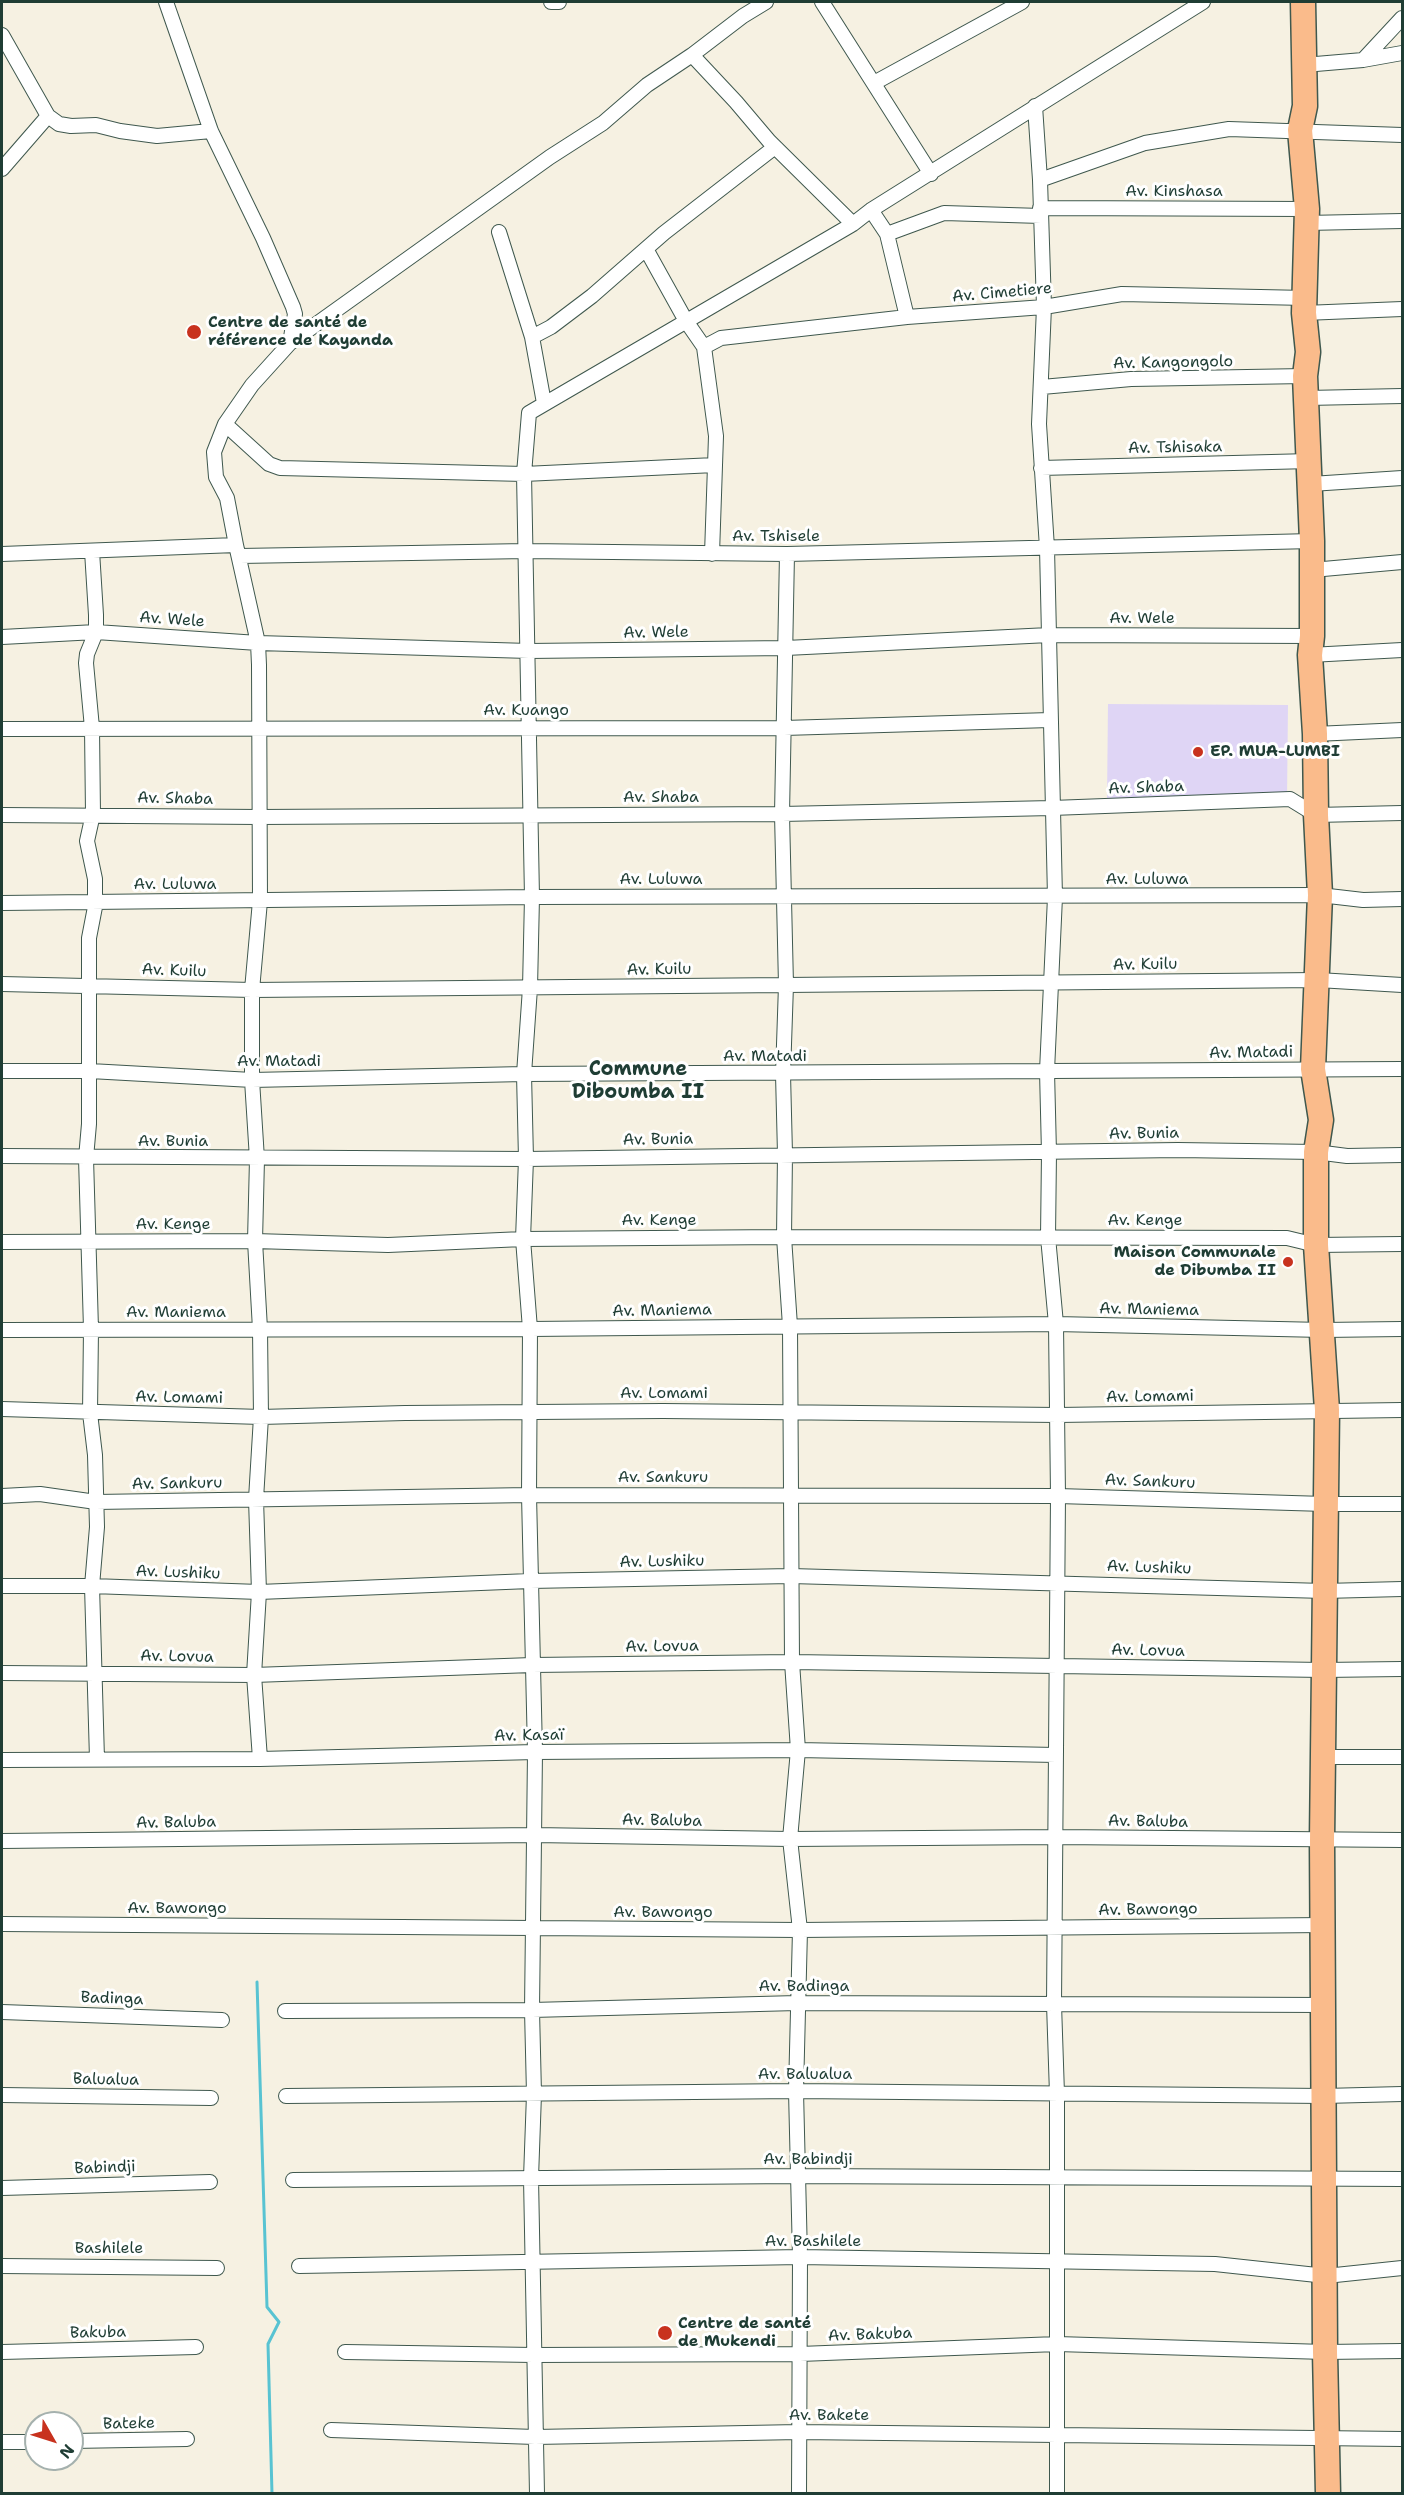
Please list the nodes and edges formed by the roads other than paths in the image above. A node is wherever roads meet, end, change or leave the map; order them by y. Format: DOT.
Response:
graph roads {
  1 [pos="166,2"];
  2 [pos="551,2"];
  3 [pos="559,2"];
  4 [pos="766,2"];
  5 [pos="822,2"];
  6 [pos="1022,2"];
  7 [pos="1203,2"];
  8 [pos="1303,2"];
  9 [pos="1402,18"];
  10 [pos="2,35"];
  11 [pos="1402,53"];
  12 [pos="692,55"];
  13 [pos="1363,60"];
  14 [pos="1304,65"];
  15 [pos="874,83"];
  16 [pos="1035,106"];
  17 [pos="48,116"];
  18 [pos="1300,130"];
  19 [pos="211,131"];
  20 [pos="1402,135"];
  21 [pos="775,147"];
  22 [pos="2,169"];
  23 [pos="931,174"];
  24 [pos="1041,180"];
  25 [pos="871,210"];
  26 [pos="1040,212"];
  27 [pos="1307,216"];
  28 [pos="1402,221"];
  29 [pos="853,224"];
  30 [pos="499,232"];
  31 [pos="886,234"];
  32 [pos="646,249"];
  33 [pos="1305,306"];
  34 [pos="1044,307"];
  35 [pos="1402,309"];
  36 [pos="907,317"];
  37 [pos="686,321"];
  38 [pos="532,337"];
  39 [pos="290,343"];
  40 [pos="704,347"];
  41 [pos="1042,387"];
  42 [pos="1306,387"];
  43 [pos="1402,396"];
  44 [pos="544,403"];
  45 [pos="225,424"];
  46 [pos="715,465"];
  47 [pos="1041,468"];
  48 [pos="1311,472"];
  49 [pos="525,474"];
  50 [pos="1402,478"];
  51 [pos="1312,541"];
  52 [pos="1047,548"];
  53 [pos="92,550"];
  54 [pos="238,551"];
  55 [pos="526,551"];
  56 [pos="2,554"];
  57 [pos="712,554"];
  58 [pos="787,554"];
  59 [pos="1402,562"];
  60 [pos="1312,570"];
  61 [pos="96,632"];
  62 [pos="1049,635"];
  63 [pos="2,637"];
  64 [pos="258,643"];
  65 [pos="1311,646"];
  66 [pos="786,648"];
  67 [pos="1402,650"];
  68 [pos="529,651"];
  69 [pos="1050,720"];
  70 [pos="92,728"];
  71 [pos="258,728"];
  72 [pos="530,728"];
  73 [pos="784,728"];
  74 [pos="2,729"];
  75 [pos="1402,730"];
  76 [pos="1315,734"];
  77 [pos="1052,808"];
  78 [pos="1402,813"];
  79 [pos="93,814"];
  80 [pos="782,814"];
  81 [pos="2,815"];
  82 [pos="1316,815"];
  83 [pos="529,816"];
  84 [pos="259,817"];
  85 [pos="785,896"];
  86 [pos="1320,896"];
  87 [pos="532,897"];
  88 [pos="1055,897"];
  89 [pos="1402,899"];
  90 [pos="94,901"];
  91 [pos="260,901"];
  92 [pos="2,903"];
  93 [pos="1318,980"];
  94 [pos="1052,983"];
  95 [pos="2,984"];
  96 [pos="90,985"];
  97 [pos="786,985"];
  98 [pos="1402,985"];
  99 [pos="530,987"];
  100 [pos="252,990"];
  101 [pos="1313,1068"];
  102 [pos="1402,1069"];
  103 [pos="2,1071"];
  104 [pos="90,1071"];
  105 [pos="1047,1071"];
  106 [pos="524,1074"];
  107 [pos="783,1074"];
  108 [pos="252,1080"];
  109 [pos="1316,1152"];
  110 [pos="1049,1153"];
  111 [pos="785,1154"];
  112 [pos="1402,1155"];
  113 [pos="2,1156"];
  114 [pos="86,1158"];
  115 [pos="257,1159"];
  116 [pos="525,1159"];
  117 [pos="784,1237"];
  118 [pos="1048,1237"];
  119 [pos="523,1239"];
  120 [pos="255,1241"];
  121 [pos="2,1242"];
  122 [pos="89,1242"];
  123 [pos="1402,1244"];
  124 [pos="1316,1245"];
  125 [pos="1056,1324"];
  126 [pos="790,1326"];
  127 [pos="91,1329"];
  128 [pos="260,1329"];
  129 [pos="530,1329"];
  130 [pos="1402,1329"];
  131 [pos="2,1330"];
  132 [pos="1323,1330"];
  133 [pos="2,1409"];
  134 [pos="1327,1410"];
  135 [pos="1402,1410"];
  136 [pos="792,1411"];
  137 [pos="529,1412"];
  138 [pos="90,1413"];
  139 [pos="1058,1415"];
  140 [pos="261,1417"];
  141 [pos="791,1494"];
  142 [pos="2,1496"];
  143 [pos="529,1496"];
  144 [pos="1058,1496"];
  145 [pos="256,1498"];
  146 [pos="96,1502"];
  147 [pos="1325,1504"];
  148 [pos="1402,1504"];
  149 [pos="791,1576"];
  150 [pos="530,1581"];
  151 [pos="1058,1582"];
  152 [pos="2,1586"];
  153 [pos="92,1586"];
  154 [pos="1402,1589"];
  155 [pos="1324,1591"];
  156 [pos="259,1592"];
  157 [pos="792,1662"];
  158 [pos="532,1665"];
  159 [pos="1057,1666"];
  160 [pos="1402,1669"];
  161 [pos="1323,1670"];
  162 [pos="96,1672"];
  163 [pos="2,1673"];
  164 [pos="254,1675"];
  165 [pos="798,1750"];
  166 [pos="535,1752"];
  167 [pos="1056,1755"];
  168 [pos="1325,1757"];
  169 [pos="1402,1757"];
  170 [pos="98,1759"];
  171 [pos="2,1760"];
  172 [pos="260,1760"];
  173 [pos="534,1835"];
  174 [pos="1056,1837"];
  175 [pos="790,1839"];
  176 [pos="1322,1840"];
  177 [pos="1402,1840"];
  178 [pos="2,1841"];
  179 [pos="2,1924"];
  180 [pos="1324,1925"];
  181 [pos="1056,1928"];
  182 [pos="533,1929"];
  183 [pos="800,1930"];
  184 [pos="797,2003"];
  185 [pos="1054,2004"];
  186 [pos="1324,2005"];
  187 [pos="532,2010"];
  188 [pos="285,2011"];
  189 [pos="2,2012"];
  190 [pos="222,2020"];
  191 [pos="796,2091"];
  192 [pos="534,2094"];
  193 [pos="1057,2094"];
  194 [pos="1402,2094"];
  195 [pos="2,2095"];
  196 [pos="286,2096"];
  197 [pos="1324,2096"];
  198 [pos="211,2098"];
  199 [pos="798,2176"];
  200 [pos="531,2178"];
  201 [pos="1056,2178"];
  202 [pos="1402,2179"];
  203 [pos="292,2180"];
  204 [pos="1324,2180"];
  205 [pos="210,2182"];
  206 [pos="2,2188"];
  207 [pos="800,2257"];
  208 [pos="531,2262"];
  209 [pos="1056,2263"];
  210 [pos="2,2266"];
  211 [pos="299,2266"];
  212 [pos="217,2268"];
  213 [pos="1402,2268"];
  214 [pos="1326,2276"];
  215 [pos="1057,2344"];
  216 [pos="196,2347"];
  217 [pos="1402,2351"];
  218 [pos="2,2352"];
  219 [pos="345,2352"];
  220 [pos="1325,2352"];
  221 [pos="800,2354"];
  222 [pos="533,2355"];
  223 [pos="331,2430"];
  224 [pos="799,2432"];
  225 [pos="1059,2433"];
  226 [pos="535,2438"];
  227 [pos="188,2439"];
  228 [pos="1326,2439"];
  229 [pos="1402,2439"];
  230 [pos="84,2441"];
  231 [pos="2,2442"];
  232 [pos="24,2442"];
  233 [pos="537,2493"];
  234 [pos="799,2493"];
  235 [pos="1057,2493"];
  236 [pos="1328,2493"];
  1 -- 19 [label="street"];
  2 -- 3 [label="street"];
  4 -- 12 [label="street"];
  5 -- 15 [label="street"];
  6 -- 15 [label="street"];
  7 -- 16 [label="street"];
  8 -- 14 [label="highway"];
  9 -- 13 [label="street"];
  10 -- 17 [label="street"];
  11 -- 13 [label="street"];
  12 -- 21 [label="street"];
  12 -- 39 [label="street"];
  13 -- 14 [label="street"];
  14 -- 18 [label="highway"];
  15 -- 23 [label="street"];
  16 -- 23 [label="street"];
  16 -- 24 [label="street"];
  17 -- 19 [label="street"];
  17 -- 22 [label="street"];
  18 -- 20 [label="street"];
  18 -- 24 [label="street"];
  18 -- 27 [label="highway"];
  19 -- 39 [label="street"];
  21 -- 29 [label="street"];
  21 -- 32 [label="street"];
  23 -- 25 [label="street"];
  24 -- 26 [label="street"];
  25 -- 29 [label="street"];
  25 -- 31 [label="street"];
  26 -- 27 [label="street, Av. Kinshasa"];
  26 -- 31 [label="street, Av. Kinshasa"];
  26 -- 34 [label="street"];
  27 -- 28 [label="street, Av. Kinshasa"];
  27 -- 33 [label="highway"];
  29 -- 37 [label="street"];
  30 -- 38 [label="street"];
  31 -- 36 [label="street"];
  32 -- 37 [label="street"];
  32 -- 38 [label="street"];
  33 -- 34 [label="street, Av. Cimetiere"];
  33 -- 35 [label="street, Av. Cimetiere"];
  33 -- 42 [label="highway"];
  34 -- 36 [label="street, Av. Cimetiere"];
  34 -- 41 [label="street"];
  36 -- 40 [label="street, Av. Cimetiere"];
  37 -- 40 [label="street"];
  37 -- 44 [label="street"];
  38 -- 44 [label="street"];
  39 -- 45 [label="street"];
  40 -- 46 [label="street"];
  41 -- 42 [label="street, Av. Kangongolo"];
  41 -- 47 [label="street"];
  42 -- 43 [label="street, Av. Kangongolo"];
  42 -- 48 [label="highway"];
  44 -- 49 [label="street"];
  45 -- 49 [label="street"];
  45 -- 54 [label="street"];
  46 -- 49 [label="street"];
  46 -- 57 [label="street"];
  47 -- 48 [label="street, Av. Tshisaka"];
  47 -- 52 [label="street"];
  48 -- 50 [label="street, Av. Tshisaka"];
  48 -- 51 [label="highway"];
  49 -- 55 [label="street"];
  51 -- 52 [label="street, Av. Tshisele"];
  51 -- 60 [label="highway"];
  52 -- 58 [label="street, Av. Tshisele"];
  52 -- 62 [label="street"];
  53 -- 54 [label="street, Av. Tshisele"];
  53 -- 56 [label="street, Av. Tshisele"];
  53 -- 61 [label="street"];
  54 -- 55 [label="street, Av. Tshisele"];
  54 -- 64 [label="street"];
  55 -- 57 [label="street, Av. Tshisele"];
  55 -- 68 [label="street"];
  57 -- 58 [label="street, Av. Tshisele"];
  58 -- 66 [label="street"];
  59 -- 60 [label="street"];
  60 -- 65 [label="highway"];
  61 -- 63 [label="street, Av. Wele"];
  61 -- 64 [label="street, Av. Wele"];
  61 -- 70 [label="street"];
  62 -- 65 [label="street, Av. Wele"];
  62 -- 66 [label="street, Av. Wele"];
  62 -- 69 [label="street"];
  64 -- 68 [label="street, Av. Wele"];
  64 -- 71 [label="street"];
  65 -- 67 [label="street, Av. Wele"];
  65 -- 76 [label="highway"];
  66 -- 68 [label="street, Av. Wele"];
  66 -- 73 [label="street"];
  68 -- 72 [label="street"];
  69 -- 73 [label="street, Av. Kuango"];
  69 -- 77 [label="street"];
  70 -- 71 [label="street, Av. Kuango"];
  70 -- 74 [label="street, Av. Kuango"];
  70 -- 79 [label="street"];
  71 -- 72 [label="street, Av. Kuango"];
  71 -- 84 [label="street"];
  72 -- 73 [label="street, Av. Kuango"];
  72 -- 83 [label="street"];
  73 -- 80 [label="street"];
  75 -- 76 [label="street"];
  76 -- 82 [label="highway"];
  77 -- 80 [label="street, Av. Shaba"];
  77 -- 82 [label="street, Av. Shaba"];
  77 -- 88 [label="street"];
  78 -- 82 [label="street"];
  79 -- 81 [label="street, Av. Shaba"];
  79 -- 84 [label="street, Av. Shaba"];
  79 -- 90 [label="street"];
  80 -- 83 [label="street, Av. Shaba"];
  80 -- 85 [label="street"];
  82 -- 86 [label="highway"];
  83 -- 84 [label="street, Av. Shaba"];
  83 -- 87 [label="street"];
  84 -- 91 [label="street"];
  85 -- 87 [label="street, Av. Luluwa"];
  85 -- 88 [label="street, Av. Luluwa"];
  85 -- 97 [label="street"];
  86 -- 88 [label="street, Av. Luluwa"];
  86 -- 89 [label="street, Av. Luluwa"];
  86 -- 93 [label="highway"];
  87 -- 91 [label="street, Av. Luluwa"];
  87 -- 99 [label="street"];
  88 -- 94 [label="street"];
  90 -- 91 [label="street, Av. Luluwa"];
  90 -- 92 [label="street, Av. Luluwa"];
  90 -- 96 [label="street"];
  91 -- 100 [label="street"];
  93 -- 94 [label="street, Av. Kuilu"];
  93 -- 98 [label="street, Av. Kuilu"];
  93 -- 101 [label="highway"];
  94 -- 97 [label="street, Av. Kuilu"];
  94 -- 105 [label="street"];
  95 -- 96 [label="street, Av. Kuilu"];
  96 -- 100 [label="street, Av. Kuilu"];
  96 -- 104 [label="street"];
  97 -- 99 [label="street, Av. Kuilu"];
  97 -- 107 [label="street"];
  99 -- 100 [label="street, Av. Kuilu"];
  99 -- 106 [label="street"];
  100 -- 108 [label="street"];
  101 -- 102 [label="street, Av. Matadi"];
  101 -- 105 [label="street, Av. Matadi"];
  101 -- 109 [label="highway"];
  103 -- 104 [label="street, Av. Matadi"];
  104 -- 108 [label="street, Av. Matadi"];
  104 -- 114 [label="street"];
  105 -- 107 [label="street, Av. Matadi"];
  105 -- 110 [label="street"];
  106 -- 107 [label="street, Av. Matadi"];
  106 -- 108 [label="street, Av. Matadi"];
  106 -- 116 [label="street"];
  107 -- 111 [label="street"];
  108 -- 115 [label="street"];
  109 -- 110 [label="street, Av. Bunia"];
  109 -- 112 [label="street, Av. Bunia"];
  109 -- 124 [label="highway"];
  110 -- 111 [label="street, Av. Bunia"];
  110 -- 118 [label="street"];
  111 -- 116 [label="street, Av. Bunia"];
  111 -- 117 [label="street"];
  113 -- 114 [label="street, Av. Bunia"];
  114 -- 115 [label="street, Av. Bunia"];
  114 -- 122 [label="street"];
  115 -- 116 [label="street, Av. Bunia"];
  115 -- 120 [label="street"];
  116 -- 119 [label="street"];
  117 -- 118 [label="street, Av. Kenge"];
  117 -- 119 [label="street, Av. Kenge"];
  117 -- 126 [label="street"];
  118 -- 124 [label="street, Av. Kenge"];
  118 -- 125 [label="street"];
  119 -- 120 [label="street, Av. Kenge"];
  119 -- 129 [label="street"];
  120 -- 122 [label="street, Av. Kenge"];
  120 -- 128 [label="street"];
  121 -- 122 [label="street, Av. Kenge"];
  122 -- 127 [label="street"];
  123 -- 124 [label="street, Av. Kenge"];
  124 -- 132 [label="highway"];
  125 -- 126 [label="street, Av. Maniema"];
  125 -- 132 [label="street, Av. Maniema"];
  125 -- 139 [label="street"];
  126 -- 129 [label="street, Av. Maniema"];
  126 -- 136 [label="street"];
  127 -- 128 [label="street, Av. Maniema"];
  127 -- 131 [label="street, Av. Maniema"];
  127 -- 138 [label="street"];
  128 -- 129 [label="street, Av. Maniema"];
  128 -- 140 [label="street"];
  129 -- 137 [label="street"];
  130 -- 132 [label="street, Av. Maniema"];
  132 -- 134 [label="highway"];
  133 -- 138 [label="street, Av. Lomami"];
  134 -- 135 [label="street, Av. Lomami"];
  134 -- 139 [label="street, Av. Lomami"];
  134 -- 147 [label="highway"];
  136 -- 137 [label="street, Av. Lomami"];
  136 -- 139 [label="street, Av. Lomami"];
  136 -- 141 [label="street"];
  137 -- 140 [label="street, Av. Lomami"];
  137 -- 143 [label="street"];
  138 -- 140 [label="street, Av. Lomami"];
  138 -- 146 [label="street"];
  139 -- 144 [label="street"];
  140 -- 145 [label="street"];
  141 -- 143 [label="street, Av. Sankuru"];
  141 -- 144 [label="street, Av. Sankuru"];
  141 -- 149 [label="street"];
  142 -- 146 [label="street, Av. Sankuru"];
  143 -- 145 [label="street, Av. Sankuru"];
  143 -- 150 [label="street"];
  144 -- 147 [label="street, Av. Sankuru"];
  144 -- 151 [label="street"];
  145 -- 146 [label="street, Av. Sankuru"];
  145 -- 156 [label="street"];
  146 -- 153 [label="street"];
  147 -- 148 [label="street, Av. Sankuru"];
  147 -- 155 [label="highway"];
  149 -- 150 [label="street, Av. Lushiku"];
  149 -- 151 [label="street, Av. Lushiku"];
  149 -- 157 [label="street"];
  150 -- 156 [label="street, Av. Lushiku"];
  150 -- 158 [label="street"];
  151 -- 155 [label="street, Av. Lushiku"];
  151 -- 159 [label="street"];
  152 -- 153 [label="street, Av. Lushiku"];
  153 -- 156 [label="street, Av. Lushiku"];
  153 -- 162 [label="street"];
  154 -- 155 [label="street, Av. Lushiku"];
  155 -- 161 [label="highway"];
  156 -- 164 [label="street"];
  157 -- 158 [label="street, Av. Lovua"];
  157 -- 159 [label="street, Av. Lovua"];
  157 -- 165 [label="street"];
  158 -- 164 [label="street, Av. Lovua"];
  158 -- 166 [label="street"];
  159 -- 161 [label="street, Av. Lovua"];
  159 -- 167 [label="street"];
  160 -- 161 [label="street, Av. Lovua"];
  161 -- 168 [label="highway"];
  162 -- 163 [label="street, Av. Lovua"];
  162 -- 164 [label="street, Av. Lovua"];
  162 -- 170 [label="street"];
  164 -- 172 [label="street"];
  165 -- 166 [label="street, Av. Kasaï"];
  165 -- 167 [label="street, Av. Kasaï"];
  165 -- 175 [label="street"];
  166 -- 172 [label="street, Av. Kasaï"];
  166 -- 173 [label="street"];
  167 -- 174 [label="street"];
  168 -- 169 [label="street"];
  168 -- 176 [label="highway"];
  170 -- 171 [label="street, Av. Kasaï"];
  170 -- 172 [label="street, Av. Kasaï"];
  173 -- 175 [label="street, Av. Baluba"];
  173 -- 178 [label="street, Av. Baluba"];
  173 -- 182 [label="street"];
  174 -- 175 [label="street, Av. Baluba"];
  174 -- 176 [label="street, Av. Baluba"];
  174 -- 181 [label="street"];
  175 -- 183 [label="street"];
  176 -- 177 [label="street, Av. Baluba"];
  176 -- 180 [label="highway"];
  179 -- 182 [label="street, Av. Bawongo"];
  180 -- 181 [label="street, Av. Bawongo"];
  180 -- 186 [label="highway"];
  181 -- 183 [label="street, Av. Bawongo"];
  181 -- 185 [label="street"];
  182 -- 183 [label="street, Av. Bawongo"];
  182 -- 187 [label="street"];
  183 -- 184 [label="street"];
  184 -- 185 [label="street, Av. Badinga"];
  184 -- 187 [label="street, Av. Badinga"];
  184 -- 191 [label="street"];
  185 -- 186 [label="street, Av. Badinga"];
  185 -- 193 [label="street"];
  186 -- 197 [label="highway"];
  187 -- 188 [label="street, Av. Badinga"];
  187 -- 192 [label="street"];
  189 -- 190 [label="street, Badinga"];
  191 -- 192 [label="street, Av. Balualua"];
  191 -- 193 [label="street, Av. Balualua"];
  191 -- 199 [label="street"];
  192 -- 196 [label="street, Av. Balualua"];
  192 -- 200 [label="street"];
  193 -- 197 [label="street, Av. Balualua"];
  193 -- 201 [label="street"];
  194 -- 197 [label="street, Av. Balualua"];
  195 -- 198 [label="street, Balualua"];
  197 -- 204 [label="highway"];
  199 -- 200 [label="street, Av. Babindji"];
  199 -- 201 [label="street, Av. Babindji"];
  199 -- 207 [label="street"];
  200 -- 203 [label="street, Av. Babindji"];
  200 -- 208 [label="street"];
  201 -- 204 [label="street, Av. Babindji"];
  201 -- 209 [label="street"];
  202 -- 204 [label="street, Av. Babindji"];
  204 -- 214 [label="highway"];
  205 -- 206 [label="street, Babindji"];
  207 -- 208 [label="street, Av. Bashilele"];
  207 -- 209 [label="street, Av. Bashilele"];
  207 -- 221 [label="street"];
  208 -- 211 [label="street, Av. Bashilele"];
  208 -- 222 [label="street"];
  209 -- 214 [label="street, Av. Bashilele"];
  209 -- 215 [label="street"];
  210 -- 212 [label="street, Bashilele"];
  213 -- 214 [label="street, Av. Bashilele"];
  214 -- 220 [label="highway"];
  215 -- 220 [label="street, Av. Bakuba"];
  215 -- 221 [label="street, Av. Bakuba"];
  215 -- 225 [label="street"];
  216 -- 218 [label="street, Bakuba"];
  217 -- 220 [label="street, Av. Bakuba"];
  219 -- 222 [label="street, Av. Bakuba"];
  220 -- 228 [label="highway"];
  221 -- 222 [label="street, Av. Bakuba"];
  221 -- 224 [label="street"];
  222 -- 226 [label="street"];
  223 -- 226 [label="street, Av. Bakete"];
  224 -- 225 [label="street, Av. Bakete"];
  224 -- 226 [label="street, Av. Bakete"];
  224 -- 234 [label="street"];
  225 -- 228 [label="street, Av. Bakete"];
  225 -- 235 [label="street"];
  226 -- 233 [label="street"];
  227 -- 230 [label="street, Bateke"];
  228 -- 229 [label="street, Av. Bakete"];
  228 -- 236 [label="highway"];
  231 -- 232 [label="street"];
}
